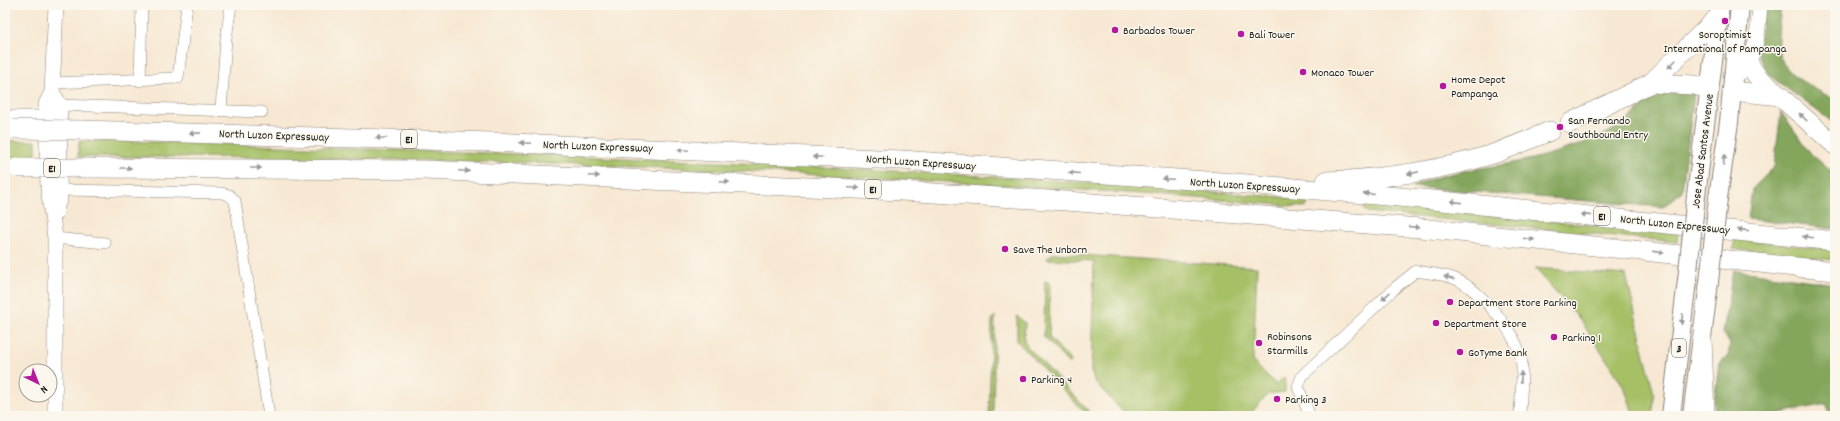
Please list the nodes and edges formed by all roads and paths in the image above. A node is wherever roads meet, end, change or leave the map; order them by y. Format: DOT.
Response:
graph roads {
  1 [pos="56,5"];
  2 [pos="142,5"];
  3 [pos="187,5"];
  4 [pos="231,5"];
  5 [pos="1740,5"];
  6 [pos="1760,5"];
  7 [pos="1719,11"];
  8 [pos="1738,24"];
  9 [pos="1751,59"];
  10 [pos="140,81"];
  11 [pos="1651,83"];
  12 [pos="1733,86"];
  13 [pos="53,88"];
  14 [pos="1710,89"];
  15 [pos="1782,96"];
  16 [pos="60,105"];
  17 [pos="221,110"];
  18 [pos="262,112"];
  19 [pos="47,116"];
  20 [pos="1570,123"];
  21 [pos="8,125"];
  22 [pos="1550,131"];
  23 [pos="1835,145"];
  24 [pos="11,168"];
  25 [pos="1235,183"];
  26 [pos="54,232"];
  27 [pos="1835,241"];
  28 [pos="105,243"];
  29 [pos="1830,271"];
  30 [pos="1702,339"];
  31 [pos="55,416"];
  32 [pos="269,416"];
  33 [pos="1310,416"];
  34 [pos="1520,416"];
  35 [pos="1671,416"];
  36 [pos="1692,416"];
  37 [pos="1705,416"];
  1 -- 13 [label="main road"];
  2 -- 10 [label="street"];
  3 -- 10 [label="street"];
  4 -- 17 [label="street"];
  5 -- 8 [label="highway, Jose Abad Santos Avenue / 3"];
  6 -- 9 [label="main road"];
  7 -- 11 [label="highway, one-way"];
  7 -- 14 [label="highway, Jose Abad Santos Avenue / 3"];
  8 -- 9 [label="highway"];
  8 -- 12 [label="highway, Jose Abad Santos Avenue / 3"];
  9 -- 12 [label="main road"];
  9 -- 15 [label="highway"];
  10 -- 13 [label="street"];
  11 -- 14 [label="highway"];
  11 -- 20 [label="highway"];
  12 -- 14 [label="highway"];
  12 -- 15 [label="highway"];
  30 -- 12 [label="highway, Jose Abad Santos Avenue / 3, one-way, bridge"];
  13 -- 16 [label="main road"];
  13 -- 19 [label="main road"];
  14 -- 35 [label="highway, Jose Abad Santos Avenue / 3, one-way, bridge"];
  23 -- 15 [label="highway, one-way"];
  16 -- 17 [label="street"];
  16 -- 26 [label="main road"];
  17 -- 18 [label="street"];
  19 -- 21 [label="street"];
  19 -- 26 [label="main road"];
  25 -- 21 [label="highway, North Luzon Expressway / E1, one-way, bridge"];
  22 -- 25 [label="highway, one-way"];
  24 -- 29 [label="highway, E1, one-way, bridge"];
  27 -- 25 [label="highway, North Luzon Expressway / E1, one-way"];
  26 -- 28 [label="street"];
  26 -- 31 [label="main road"];
  26 -- 32 [label="street"];
  30 -- 36 [label="highway, Jose Abad Santos Avenue / 3"];
  30 -- 37 [label="highway"];
  34 -- 33 [label="street, one-way"];
}
